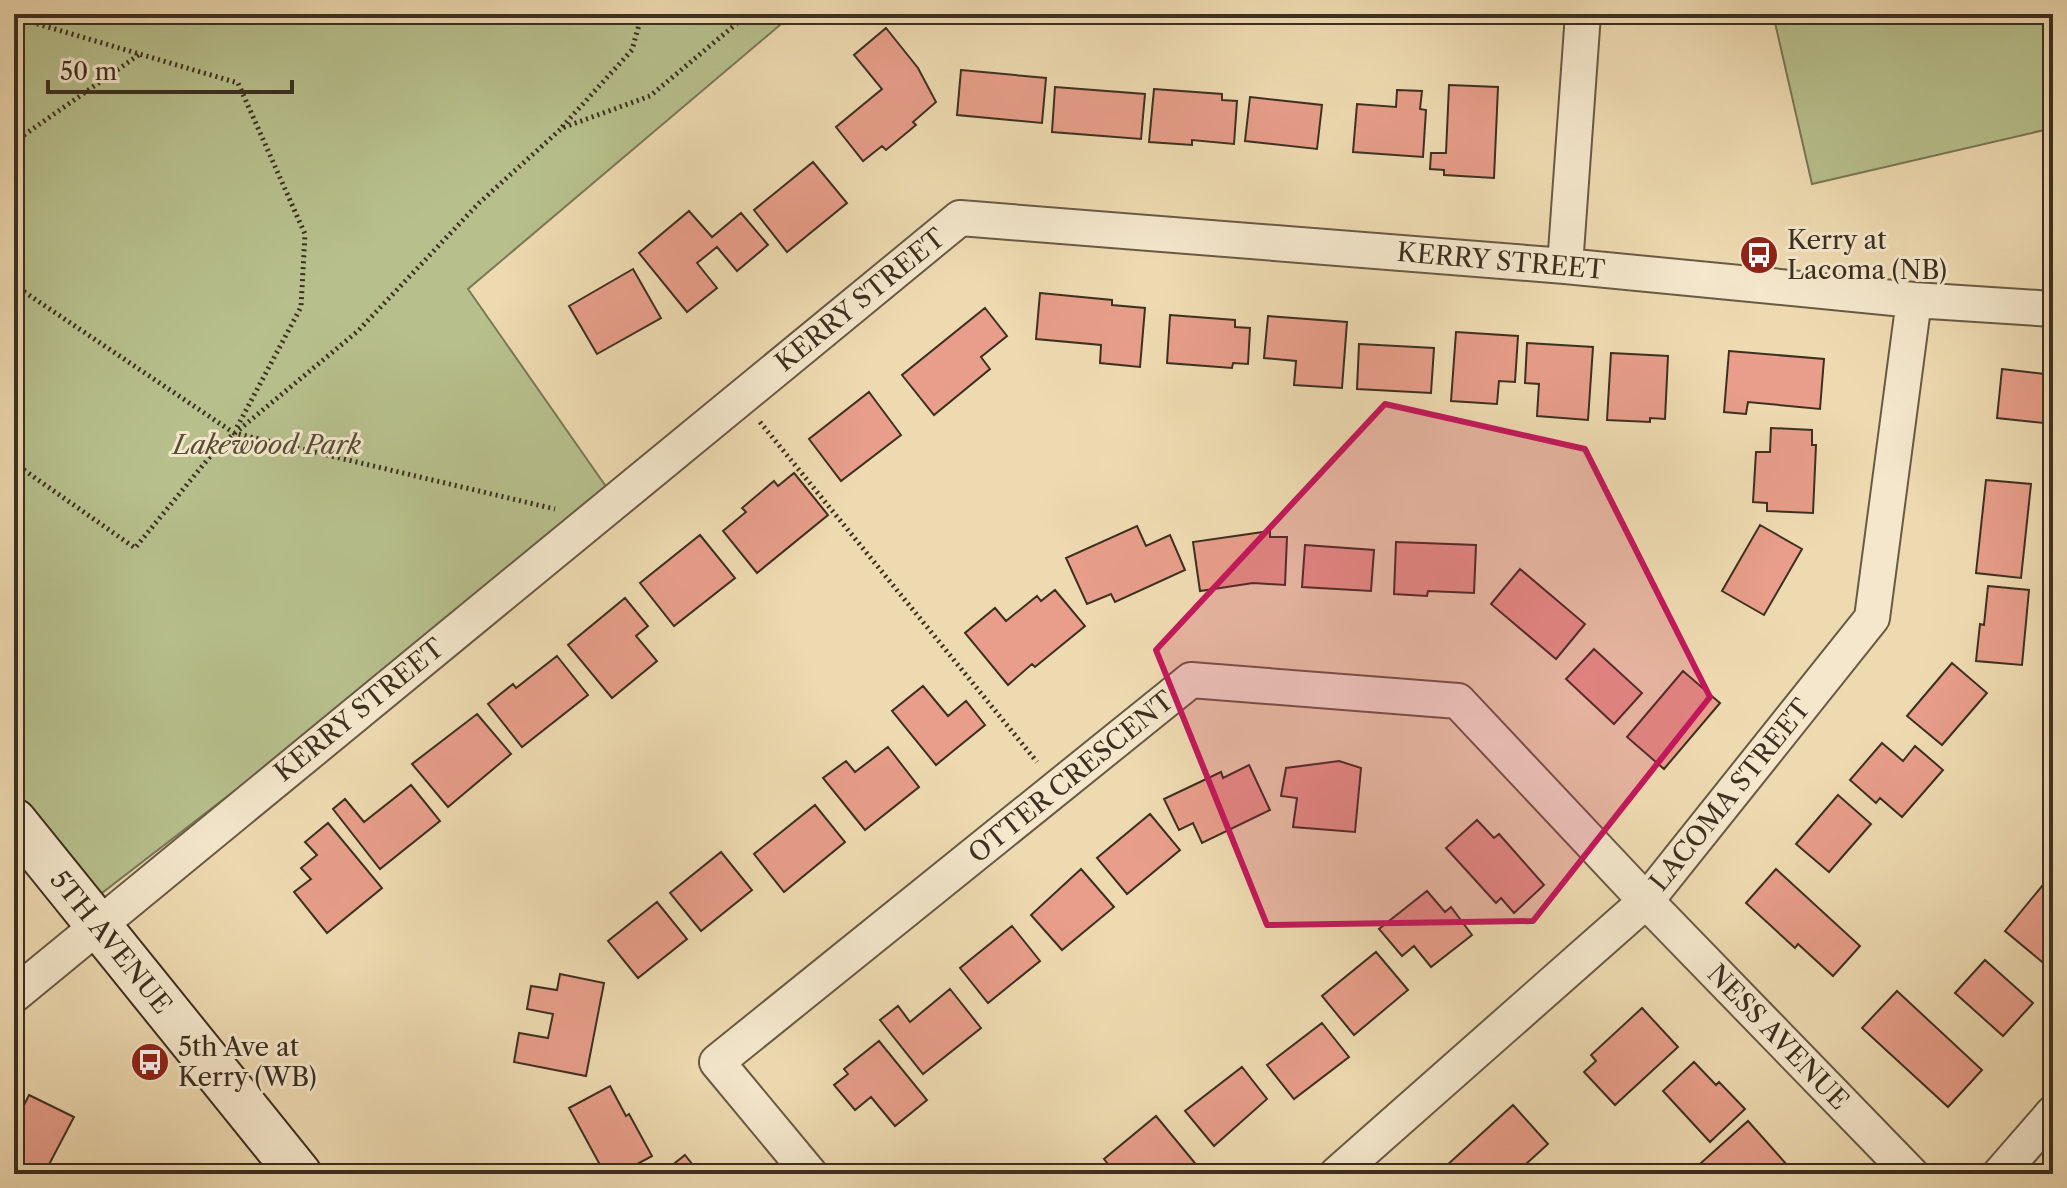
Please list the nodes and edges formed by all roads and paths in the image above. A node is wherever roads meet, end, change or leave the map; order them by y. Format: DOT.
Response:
graph roads {
  1 [pos="642,14"];
  2 [pos="748,14"];
  3 [pos="1583,14"];
  4 [pos="14,17"];
  5 [pos="140,54"];
  6 [pos="562,128"];
  7 [pos="14,142"];
  8 [pos="1565,266"];
  9 [pos="14,285"];
  10 [pos="1914,300"];
  11 [pos="2053,309"];
  12 [pos="740,398"];
  13 [pos="234,433"];
  14 [pos="14,463"];
  15 [pos="556,510"];
  16 [pos="1057,787"];
  17 [pos="14,821"];
  18 [pos="1646,901"];
  19 [pos="98,925"];
  20 [pos="14,995"];
  21 [pos="2053,1113"];
  22 [pos="1341,1173"];
  23 [pos="299,1174"];
  24 [pos="810,1174"];
  25 [pos="1911,1174"];
  26 [pos="2000,1174"];
  1 -- 6 [label="path"];
  2 -- 6 [label="path"];
  3 -- 8 [label="street"];
  4 -- 5 [label="path"];
  5 -- 7 [label="path"];
  5 -- 13 [label="path"];
  6 -- 13 [label="path"];
  8 -- 10 [label="street, KERRY STREET"];
  8 -- 12 [label="street, KERRY STREET"];
  9 -- 13 [label="path"];
  10 -- 11 [label="street, KERRY STREET"];
  10 -- 18 [label="street, LACOMA STREET"];
  12 -- 16 [label="path"];
  12 -- 19 [label="street, KERRY STREET"];
  13 -- 14 [label="path"];
  13 -- 15 [label="path"];
  16 -- 18 [label="street, OTTER CRESCENT"];
  16 -- 24 [label="street, OTTER CRESCENT"];
  17 -- 19 [label="main road, 5TH AVENUE"];
  18 -- 22 [label="street, LACOMA STREET"];
  18 -- 25 [label="street, NESS AVENUE"];
  19 -- 20 [label="street, KERRY STREET"];
  19 -- 23 [label="main road, 5TH AVENUE"];
  21 -- 26 [label="street"];
}
